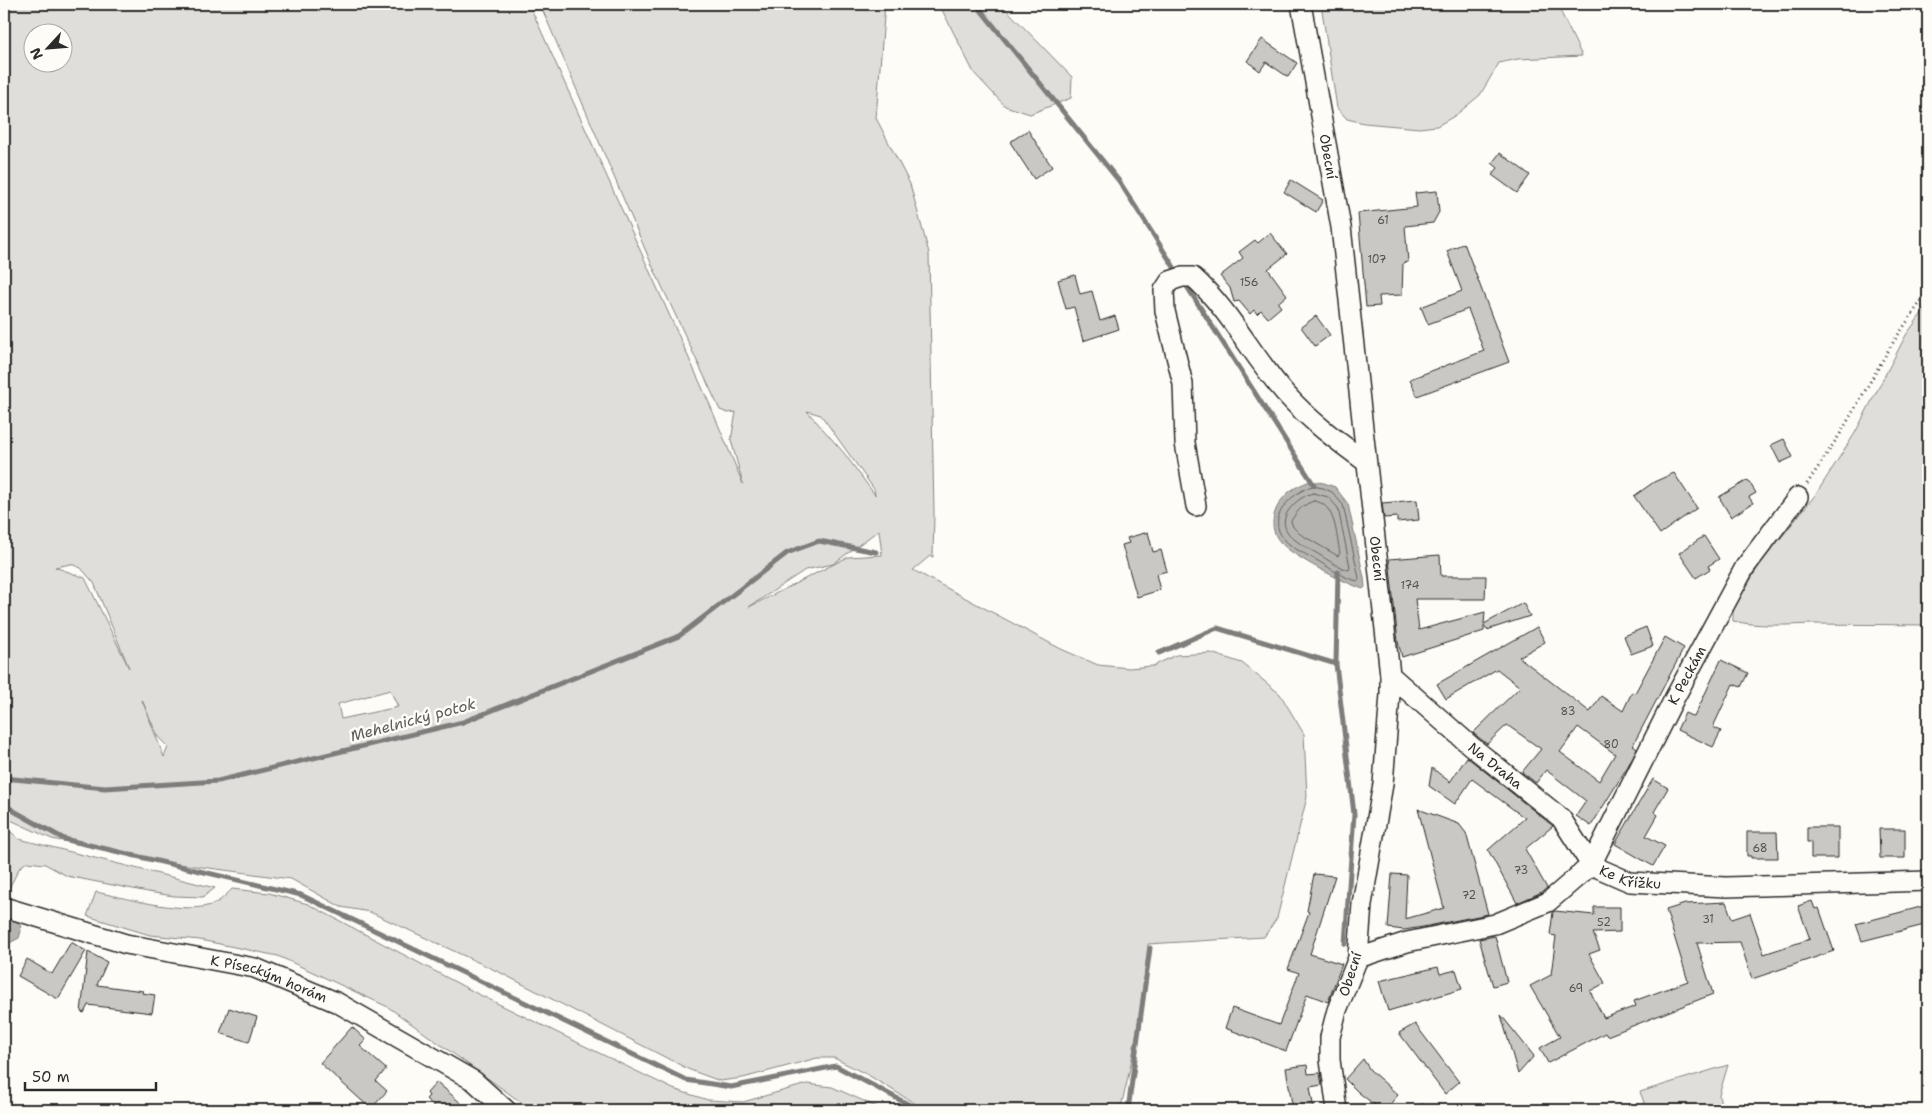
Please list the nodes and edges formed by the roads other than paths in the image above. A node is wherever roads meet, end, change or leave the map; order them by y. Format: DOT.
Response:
graph roads {
  1 [pos="1301,4"];
  2 [pos="1366,462"];
  3 [pos="1798,496"];
  4 [pos="1196,506"];
  5 [pos="1390,675"];
  6 [pos="1591,865"];
  7 [pos="1928,881"];
  8 [pos="4,907"];
  9 [pos="1358,958"];
  10 [pos="506,1110"];
  11 [pos="1337,1110"];
  1 -- 2 [label="street, Obecní"];
  2 -- 4 [label="street"];
  2 -- 5 [label="street, Obecní"];
  3 -- 6 [label="street, K Peckám"];
  5 -- 6 [label="street, Na Draha"];
  5 -- 9 [label="street, Obecní"];
  6 -- 7 [label="street, Ke Křížku"];
  6 -- 9 [label="street, Ke Křížku"];
  8 -- 10 [label="street, K Píseckým horám"];
  9 -- 11 [label="street, Obecní"];
}
